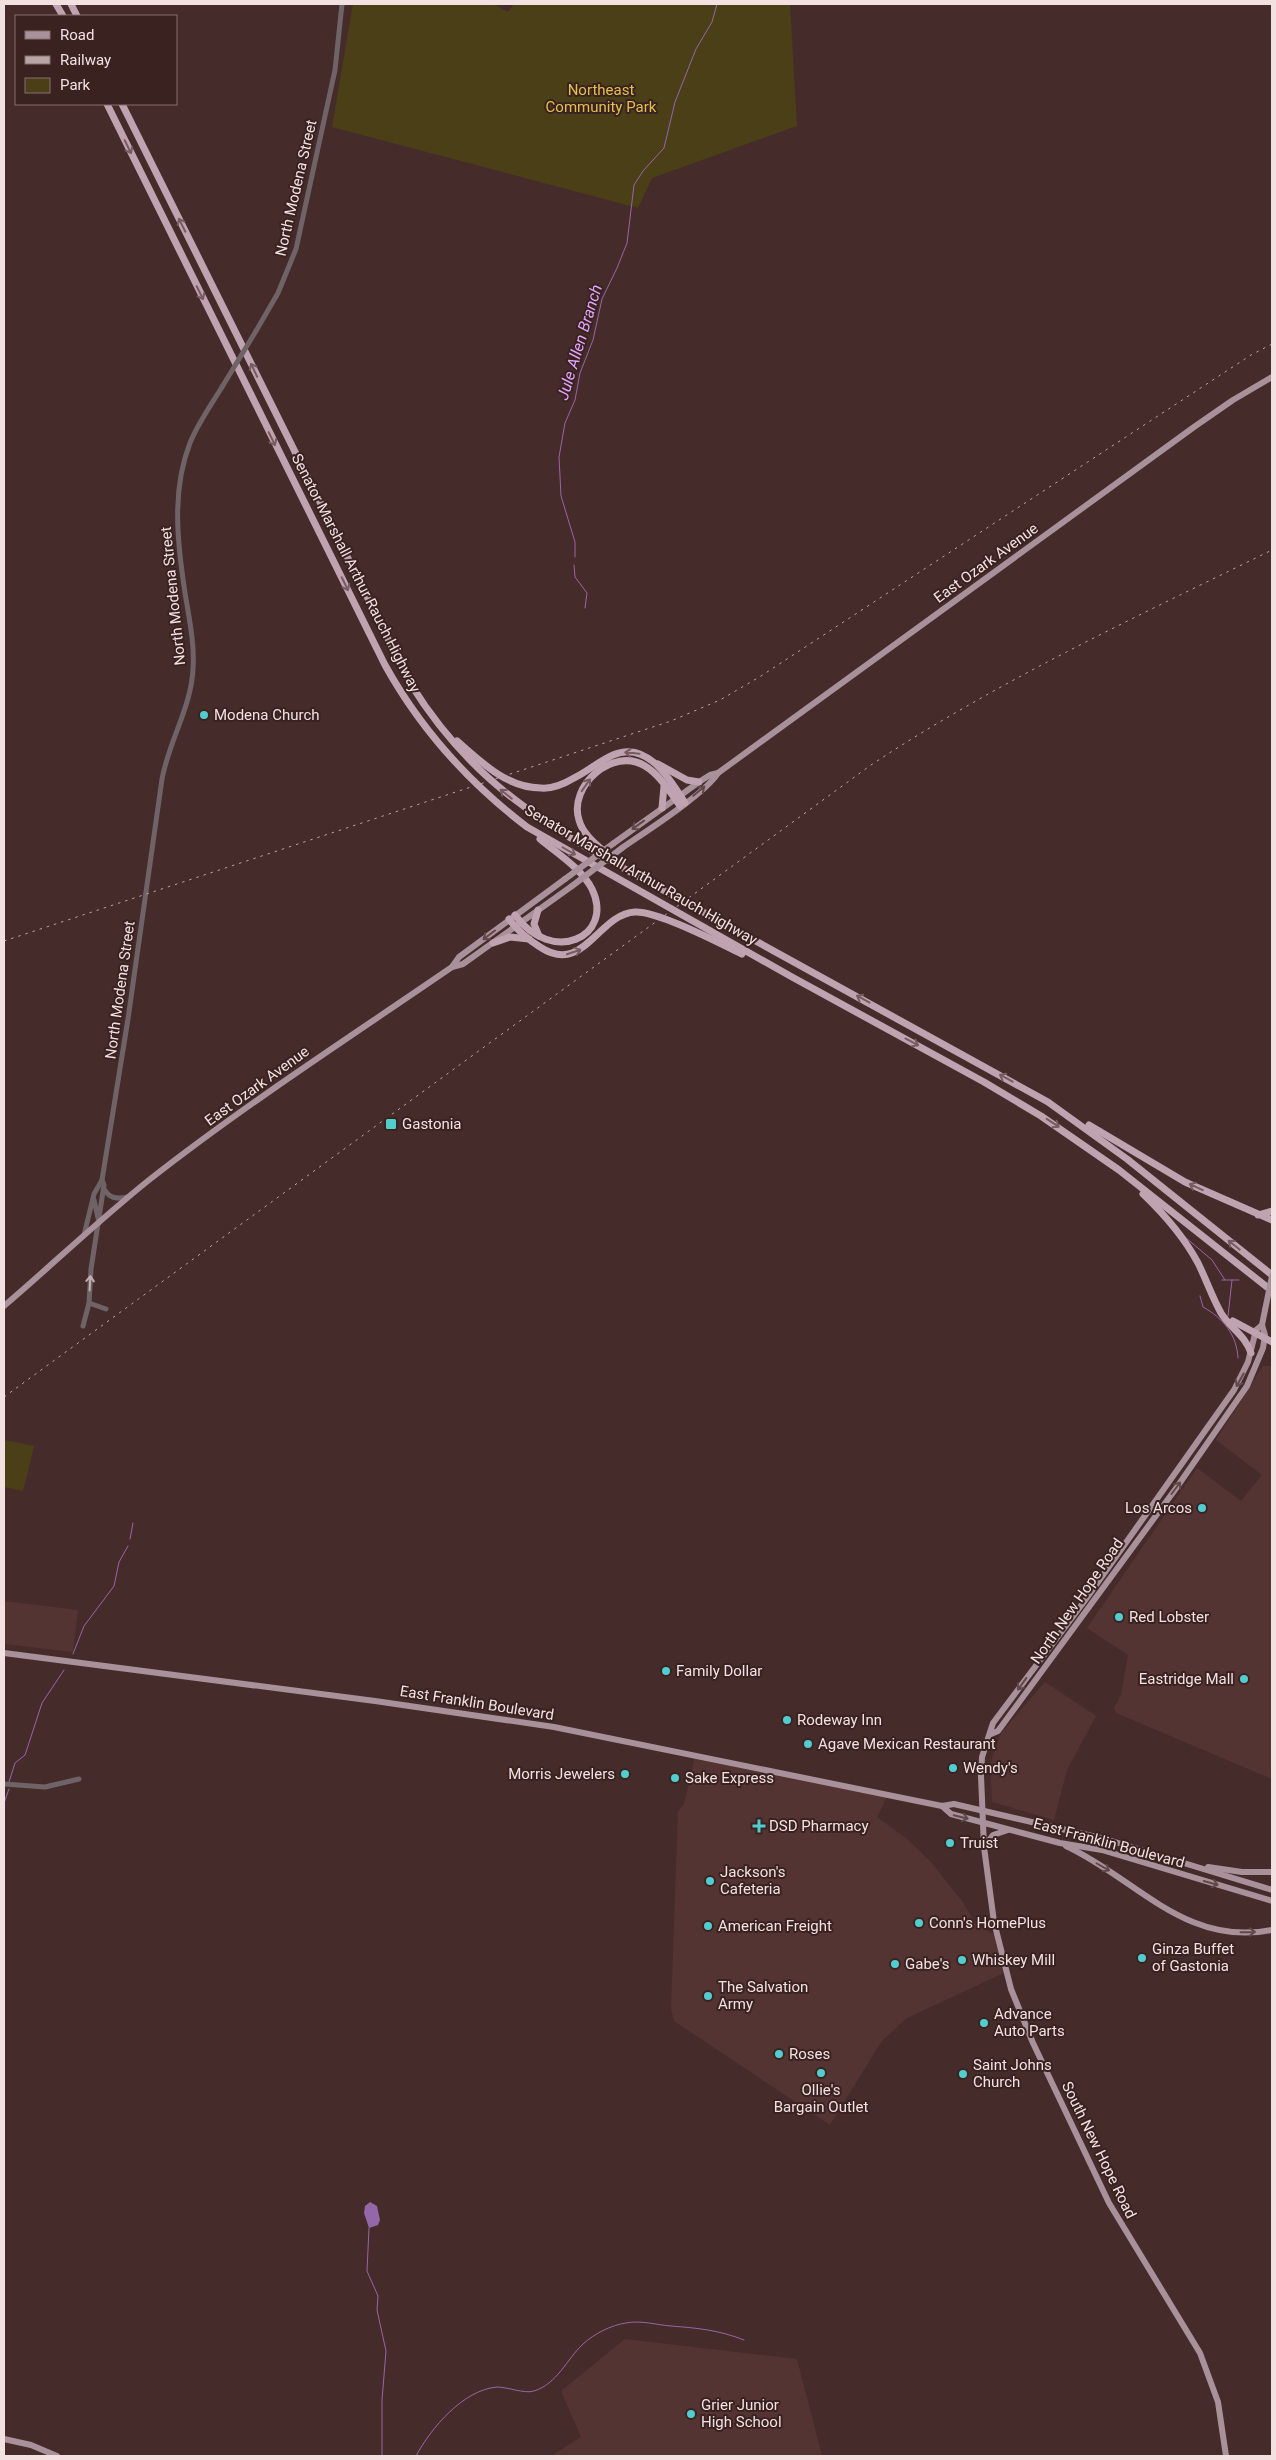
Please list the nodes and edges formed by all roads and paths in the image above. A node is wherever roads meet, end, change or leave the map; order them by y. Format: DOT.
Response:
graph roads {
  1 [pos="342,4"];
  2 [pos="107,105"];
  3 [pos="122,105"];
  4 [pos="1272,378"];
  5 [pos="438,724"];
  6 [pos="650,759"];
  7 [pos="718,773"];
  8 [pos="699,782"];
  9 [pos="664,786"];
  10 [pos="677,797"];
  11 [pos="683,804"];
  12 [pos="662,808"];
  13 [pos="527,827"];
  14 [pos="621,867"];
  15 [pos="538,910"];
  16 [pos="512,917"];
  17 [pos="518,925"];
  18 [pos="541,939"];
  19 [pos="530,940"];
  20 [pos="493,942"];
  21 [pos="452,967"];
  22 [pos="792,977"];
  23 [pos="1048,1102"];
  24 [pos="102,1180"];
  25 [pos="1138,1184"];
  26 [pos="103,1188"];
  27 [pos="94,1194"];
  28 [pos="129,1197"];
  29 [pos="1272,1211"];
  30 [pos="1258,1215"];
  31 [pos="1272,1220"];
  32 [pos="99,1222"];
  33 [pos="84,1236"];
  34 [pos="1272,1275"];
  35 [pos="1272,1291"];
  36 [pos="90,1303"];
  37 [pos="4,1306"];
  38 [pos="1219,1308"];
  39 [pos="106,1309"];
  40 [pos="83,1326"];
  41 [pos="1262,1326"];
  42 [pos="1255,1334"];
  43 [pos="1265,1339"];
  44 [pos="1272,1342"];
  45 [pos="1251,1352"];
  46 [pos="1047,1650"];
  47 [pos="4,1654"];
  48 [pos="1045,1669"];
  49 [pos="991,1734"];
  50 [pos="79,1779"];
  51 [pos="4,1784"];
  52 [pos="942,1806"];
  53 [pos="982,1811"];
  54 [pos="982,1822"];
  55 [pos="1011,1830"];
  56 [pos="1060,1843"];
  57 [pos="984,1847"];
  58 [pos="1182,1862"];
  59 [pos="1272,1872"];
  60 [pos="1272,1890"];
  61 [pos="1272,1900"];
  62 [pos="1272,1930"];
  63 [pos="4,2439"];
  64 [pos="58,2456"];
  65 [pos="1226,2456"];
  1 -- 24 [label="street, North Modena Street, bridge"];
  2 -- 13 [label="highway, Senator Marshall Arthur Rauch Highway, one-way"];
  5 -- 3 [label="highway, Senator Marshall Arthur Rauch Highway, one-way"];
  4 -- 7 [label="main road, East Ozark Avenue"];
  6 -- 5 [label="highway, one-way"];
  14 -- 5 [label="highway, Senator Marshall Arthur Rauch Highway, one-way"];
  6 -- 8 [label="highway"];
  6 -- 10 [label="highway"];
  7 -- 8 [label="main road, East Ozark Avenue"];
  11 -- 7 [label="main road, East Ozark Avenue, one-way"];
  8 -- 10 [label="main road, East Ozark Avenue"];
  9 -- 10 [label="highway"];
  9 -- 12 [label="highway"];
  14 -- 9 [label="highway, one-way"];
  10 -- 11 [label="highway"];
  10 -- 12 [label="main road, East Ozark Avenue"];
  11 -- 15 [label="main road, East Ozark Avenue, bridge"];
  12 -- 16 [label="main road, East Ozark Avenue, one-way, bridge"];
  13 -- 18 [label="highway"];
  13 -- 22 [label="highway, Senator Marshall Arthur Rauch Highway, one-way"];
  23 -- 14 [label="highway, Senator Marshall Arthur Rauch Highway, one-way"];
  15 -- 17 [label="main road, East Ozark Avenue"];
  15 -- 18 [label="highway"];
  16 -- 17 [label="highway"];
  16 -- 21 [label="main road, East Ozark Avenue, one-way"];
  17 -- 18 [label="highway"];
  17 -- 19 [label="highway"];
  17 -- 20 [label="main road, East Ozark Avenue"];
  19 -- 20 [label="highway"];
  19 -- 22 [label="highway, one-way"];
  20 -- 21 [label="main road, East Ozark Avenue"];
  21 -- 28 [label="main road, East Ozark Avenue"];
  22 -- 25 [label="highway, Senator Marshall Arthur Rauch Highway, one-way"];
  30 -- 23 [label="highway, one-way"];
  34 -- 23 [label="highway, Senator Marshall Arthur Rauch Highway, one-way"];
  24 -- 26 [label="street, North Modena Street"];
  24 -- 27 [label="street, North Modena Street"];
  25 -- 35 [label="highway, Senator Marshall Arthur Rauch Highway"];
  25 -- 38 [label="highway"];
  26 -- 28 [label="street"];
  26 -- 32 [label="street, North Modena Street"];
  27 -- 32 [label="street, North Modena Street"];
  27 -- 33 [label="street, North Modena Street"];
  28 -- 32 [label="main road, East Ozark Avenue"];
  29 -- 30 [label="highway"];
  30 -- 31 [label="highway"];
  32 -- 33 [label="main road, East Ozark Avenue"];
  36 -- 32 [label="street, North Modena Street, one-way"];
  33 -- 37 [label="main road, East Ozark Avenue"];
  34 -- 41 [label="main road, North New Hope Road, bridge"];
  36 -- 39 [label="street"];
  36 -- 40 [label="street, North Modena Street"];
  38 -- 42 [label="highway"];
  38 -- 45 [label="highway"];
  41 -- 42 [label="main road, North New Hope Road"];
  41 -- 43 [label="main road, North New Hope Road"];
  42 -- 43 [label="highway"];
  42 -- 45 [label="main road, North New Hope Road"];
  43 -- 44 [label="highway"];
  48 -- 43 [label="main road, North New Hope Road, one-way"];
  45 -- 46 [label="main road, North New Hope Road, one-way"];
  46 -- 48 [label="main road"];
  46 -- 49 [label="main road, North New Hope Road, one-way"];
  47 -- 52 [label="main road, East Franklin Boulevard"];
  48 -- 49 [label="main road, North New Hope Road"];
  49 -- 53 [label="main road, North New Hope Road"];
  50 -- 51 [label="street"];
  52 -- 53 [label="main road, East Franklin Boulevard"];
  52 -- 54 [label="main road, East Franklin Boulevard, one-way"];
  53 -- 54 [label="main road, South New Hope Road"];
  53 -- 58 [label="main road, East Franklin Boulevard"];
  54 -- 55 [label="main road, East Franklin Boulevard"];
  54 -- 57 [label="main road, South New Hope Road"];
  55 -- 56 [label="main road, East Franklin Boulevard"];
  55 -- 57 [label="main road"];
  56 -- 61 [label="main road, East Franklin Boulevard, one-way"];
  56 -- 62 [label="main road, one-way"];
  57 -- 65 [label="main road, South New Hope Road"];
  58 -- 59 [label="main road"];
  58 -- 60 [label="main road, East Franklin Boulevard"];
  63 -- 64 [label="main road"];
}
